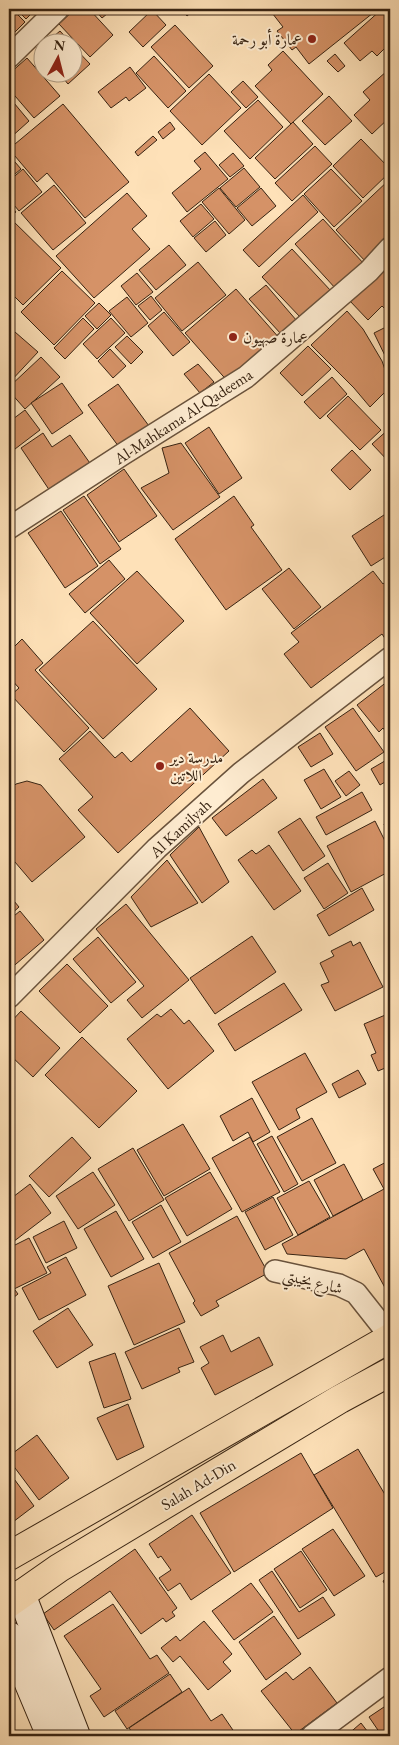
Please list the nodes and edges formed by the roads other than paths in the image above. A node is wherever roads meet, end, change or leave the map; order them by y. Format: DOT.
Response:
graph roads {
  1 [pos="58,9"];
  2 [pos="9,57"];
  3 [pos="390,248"];
  4 [pos="9,528"];
  5 [pos="390,658"];
  6 [pos="9,998"];
  7 [pos="275,1271"];
  8 [pos="390,1337"];
  9 [pos="390,1372"];
  10 [pos="9,1556"];
  11 [pos="15,1598"];
  12 [pos="9,1636"];
  13 [pos="390,1678"];
  14 [pos="51,1736"];
  15 [pos="76,1736"];
  16 [pos="312,1736"];
  1 -- 2 [label="street"];
  3 -- 4 [label="street, Al-Mahkama Al-Qadeema"];
  5 -- 6 [label="street, Al Kamilyah"];
  7 -- 8 [label="street, شارع يخيبتي"];
  8 -- 10 [label="highway, Salah Ad-Din"];
  9 -- 11 [label="highway, Salah Ad-Din"];
  11 -- 15 [label="main road"];
  12 -- 14 [label="main road"];
  13 -- 16 [label="street"];
}
